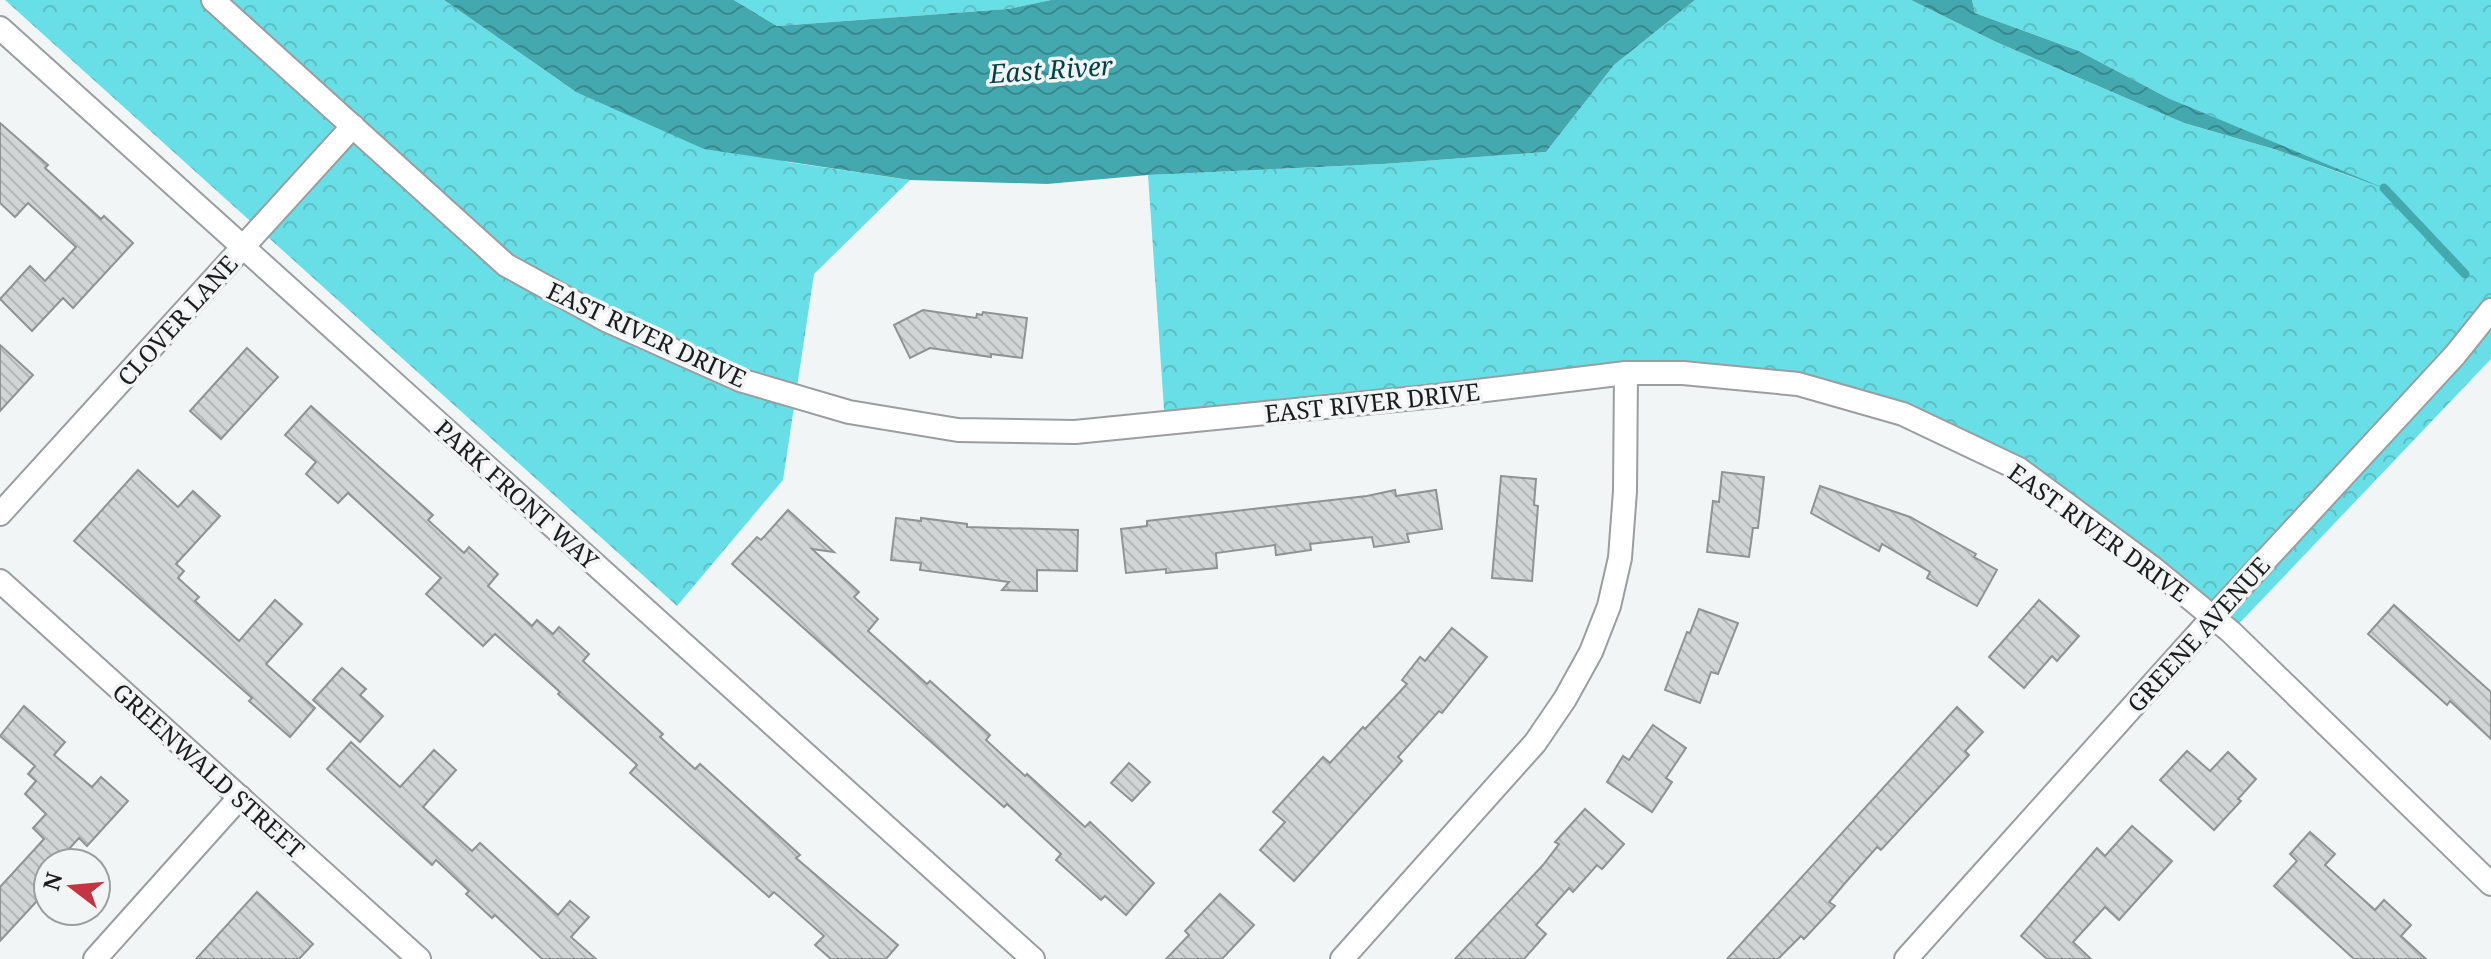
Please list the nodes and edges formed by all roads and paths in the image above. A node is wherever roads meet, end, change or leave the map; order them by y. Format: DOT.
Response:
graph roads {
  1 [pos="213,0"];
  2 [pos="0,28"];
  3 [pos="353,126"];
  4 [pos="243,247"];
  5 [pos="2491,310"];
  6 [pos="1626,373"];
  7 [pos="0,514"];
  8 [pos="0,581"];
  9 [pos="2213,617"];
  10 [pos="240,797"];
  11 [pos="2491,884"];
  12 [pos="95,959"];
  13 [pos="419,959"];
  14 [pos="1033,959"];
  15 [pos="1342,959"];
  16 [pos="1906,959"];
  1 -- 3 [label="street, EAST RIVER DRIVE"];
  2 -- 4 [label="street, PARK FRONT WAY"];
  3 -- 4 [label="street, CLOVER LANE"];
  3 -- 6 [label="street, EAST RIVER DRIVE"];
  4 -- 7 [label="street, CLOVER LANE"];
  4 -- 14 [label="street, PARK FRONT WAY"];
  5 -- 9 [label="street, GREENE AVENUE"];
  6 -- 9 [label="street, EAST RIVER DRIVE"];
  6 -- 15 [label="street"];
  8 -- 10 [label="street, GREENWALD STREET"];
  9 -- 11 [label="street, EAST RIVER DRIVE"];
  9 -- 16 [label="street, GREENE AVENUE"];
  10 -- 12 [label="street"];
  10 -- 13 [label="street, GREENWALD STREET"];
}
